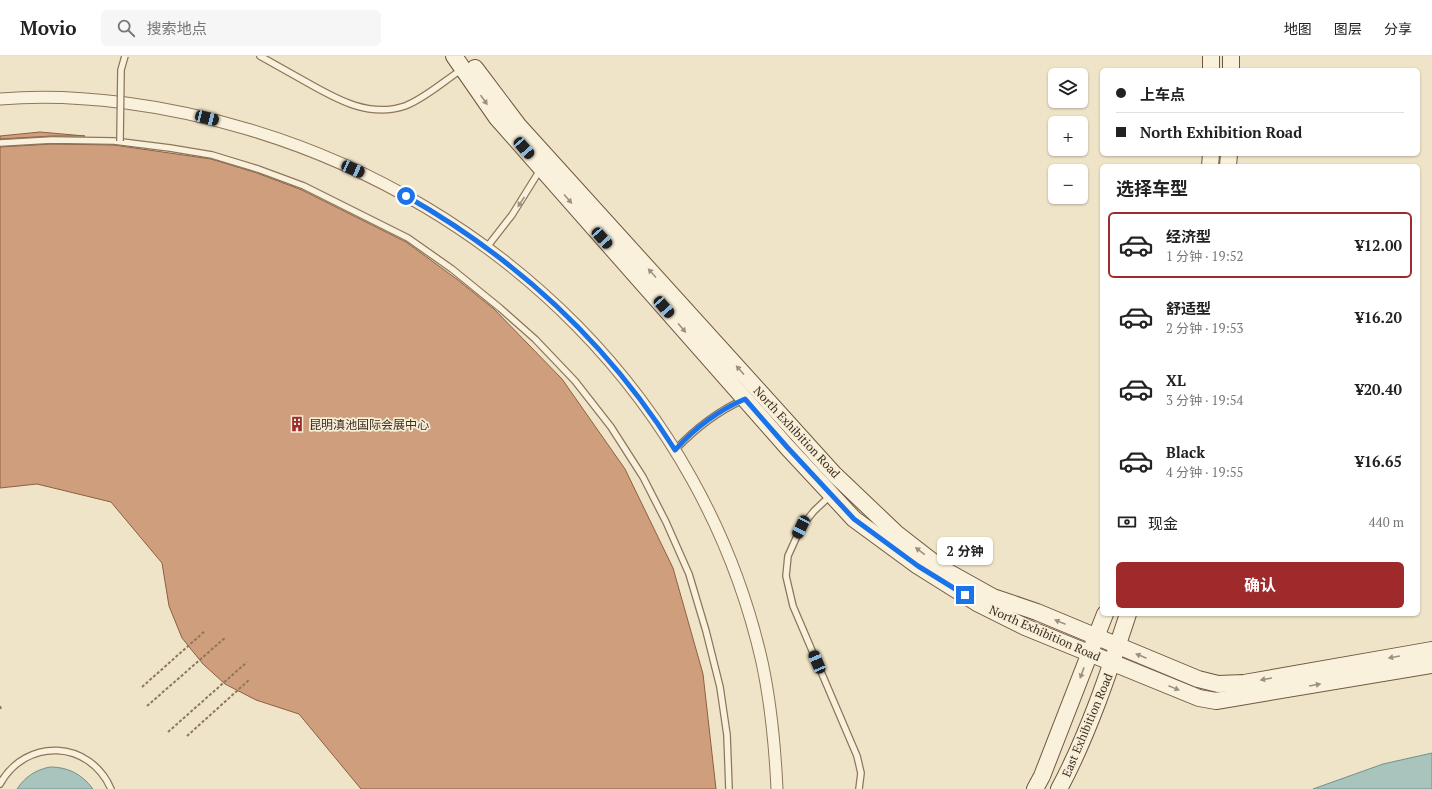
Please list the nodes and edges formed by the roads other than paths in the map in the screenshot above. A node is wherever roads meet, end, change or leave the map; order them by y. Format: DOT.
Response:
graph roads {
  1 [pos="125,56"];
  2 [pos="260,56"];
  3 [pos="1211,56"];
  4 [pos="1231,56"];
  5 [pos="461,60"];
  6 [pos="1211,68"];
  7 [pos="1231,68"];
  8 [pos="0,99"];
  9 [pos="120,141"];
  10 [pos="0,143"];
  11 [pos="542,168"];
  12 [pos="487,247"];
  13 [pos="745,399"];
  14 [pos="675,450"];
  15 [pos="831,494"];
  16 [pos="1104,616"];
  17 [pos="1127,616"];
  18 [pos="1096,636"];
  19 [pos="1118,646"];
  20 [pos="1432,650"];
  21 [pos="1089,654"];
  22 [pos="1112,663"];
  23 [pos="1432,665"];
  24 [pos="0,784"];
  25 [pos="111,789"];
  26 [pos="729,789"];
  27 [pos="777,789"];
  28 [pos="860,789"];
  29 [pos="1035,789"];
  30 [pos="1059,789"];
  1 -- 9 [label="lane, bridge"];
  2 -- 5 [label="lane"];
  3 -- 6 [label="street"];
  4 -- 7 [label="street"];
  5 -- 11 [label="street, North Exhibition Road, one-way"];
  18 -- 5 [label="street, North Exhibition Road, one-way"];
  8 -- 12 [label="street"];
  9 -- 10 [label="lane"];
  9 -- 26 [label="lane"];
  11 -- 12 [label="lane, one-way"];
  11 -- 13 [label="street, North Exhibition Road, one-way"];
  12 -- 14 [label="street"];
  13 -- 14 [label="lane"];
  13 -- 15 [label="street, North Exhibition Road"];
  14 -- 27 [label="street"];
  15 -- 21 [label="street, North Exhibition Road"];
  15 -- 28 [label="lane"];
  16 -- 18 [label="street, East Exhibition Road"];
  17 -- 19 [label="street, East Exhibition Road"];
  18 -- 19 [label="street, North Exhibition Road"];
  18 -- 21 [label="street, East Exhibition Road"];
  20 -- 19 [label="street, North Exhibition Road, one-way"];
  19 -- 22 [label="street, East Exhibition Road"];
  21 -- 22 [label="street, North Exhibition Road"];
  21 -- 29 [label="street, East Exhibition Road, one-way"];
  22 -- 23 [label="street, North Exhibition Road, one-way"];
  22 -- 30 [label="street, East Exhibition Road"];
  24 -- 25 [label="lane"];
}
